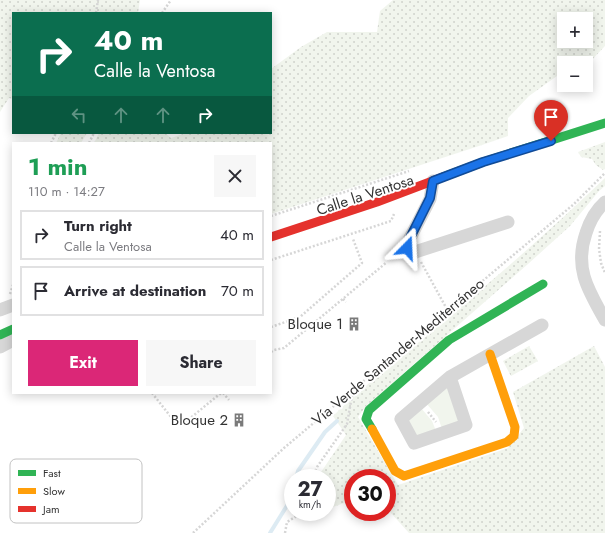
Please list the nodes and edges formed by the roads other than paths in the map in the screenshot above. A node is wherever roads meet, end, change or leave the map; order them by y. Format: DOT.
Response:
graph roads {
  1 [pos="605,124"];
  2 [pos="483,162"];
  3 [pos="433,181"];
  4 [pos="403,182"];
  5 [pos="605,202"];
  6 [pos="508,222"];
  7 [pos="272,237"];
  8 [pos="542,284"];
  9 [pos="12,305"];
  10 [pos="0,310"];
  11 [pos="605,320"];
  12 [pos="542,325"];
  13 [pos="12,329"];
  14 [pos="0,335"];
  15 [pos="12,341"];
  16 [pos="0,347"];
  17 [pos="490,354"];
  18 [pos="450,377"];
  1 -- 2 [label="main road, Calle la Ventosa"];
  2 -- 3 [label="main road, Calle la Ventosa"];
  2 -- 4 [label="main road, Calle la Ventosa"];
  3 -- 6 [label="street, Calle la Ventosa"];
  3 -- 7 [label="main road, Calle la Ventosa"];
  5 -- 11 [label="street"];
  8 -- 17 [label="main road"];
  9 -- 10 [label="street"];
  12 -- 17 [label="street"];
  13 -- 14 [label="main road"];
  15 -- 16 [label="street"];
  17 -- 18 [label="street"];
  18 -- 18 [label="street"];
}
